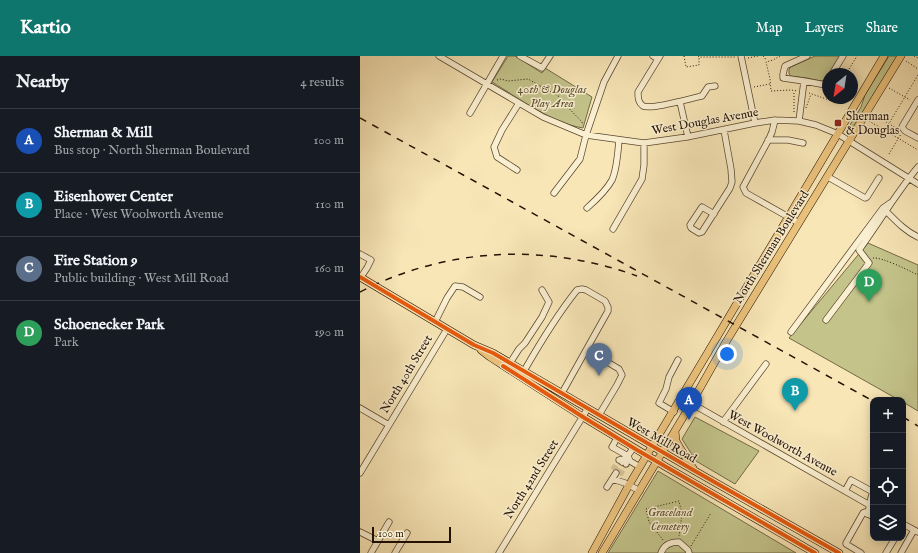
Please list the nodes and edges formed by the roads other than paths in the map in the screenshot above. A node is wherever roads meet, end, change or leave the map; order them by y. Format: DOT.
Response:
graph roads {
  1 [pos="439,56"];
  2 [pos="503,56"];
  3 [pos="520,56"];
  4 [pos="550,56"];
  5 [pos="618,56"];
  6 [pos="807,56"];
  7 [pos="843,56"];
  8 [pos="884,56"];
  9 [pos="657,57"];
  10 [pos="738,57"];
  11 [pos="903,58"];
  12 [pos="836,68"];
  13 [pos="804,81"];
  14 [pos="486,84"];
  15 [pos="822,84"];
  16 [pos="715,86"];
  17 [pos="918,100"];
  18 [pos="680,102"];
  19 [pos="519,103"];
  20 [pos="470,113"];
  21 [pos="775,120"];
  22 [pos="799,121"];
  23 [pos="755,123"];
  24 [pos="724,130"];
  25 [pos="838,134"];
  26 [pos="586,135"];
  27 [pos="688,137"];
  28 [pos="918,138"];
  29 [pos="619,140"];
  30 [pos="768,140"];
  31 [pos="849,141"];
  32 [pos="644,143"];
  33 [pos="803,143"];
  34 [pos="918,167"];
  35 [pos="517,170"];
  36 [pos="828,177"];
  37 [pos="879,178"];
  38 [pos="909,178"];
  39 [pos="918,184"];
  40 [pos="554,193"];
  41 [pos="892,202"];
  42 [pos="587,208"];
  43 [pos="886,211"];
  44 [pos="714,214"];
  45 [pos="789,216"];
  46 [pos="800,223"];
  47 [pos="613,229"];
  48 [pos="918,237"];
  49 [pos="360,254"];
  50 [pos="360,277"];
  51 [pos="542,290"];
  52 [pos="480,296"];
  53 [pos="826,320"];
  54 [pos="435,322"];
  55 [pos="447,329"];
  56 [pos="791,332"];
  57 [pos="474,345"];
  58 [pos="604,360"];
  59 [pos="678,360"];
  60 [pos="510,363"];
  61 [pos="766,364"];
  62 [pos="524,371"];
  63 [pos="562,393"];
  64 [pos="682,398"];
  65 [pos="691,404"];
  66 [pos="360,408"];
  67 [pos="588,408"];
  68 [pos="674,412"];
  69 [pos="599,414"];
  70 [pos="583,418"];
  71 [pos="723,422"];
  72 [pos="389,425"];
  73 [pos="675,431"];
  74 [pos="617,438"];
  75 [pos="653,446"];
  76 [pos="633,448"];
  77 [pos="663,452"];
  78 [pos="647,456"];
  79 [pos="624,460"];
  80 [pos="657,462"];
  81 [pos="640,467"];
  82 [pos="695,471"];
  83 [pos="360,473"];
  84 [pos="629,485"];
  85 [pos="607,487"];
  86 [pos="870,490"];
  87 [pos="640,491"];
  88 [pos="845,491"];
  89 [pos="870,505"];
  90 [pos="870,508"];
  91 [pos="867,514"];
  92 [pos="870,516"];
  93 [pos="389,522"];
  94 [pos="906,526"];
  95 [pos="916,531"];
  96 [pos="360,532"];
  97 [pos="407,533"];
  98 [pos="378,541"];
  99 [pos="893,541"];
  100 [pos="371,553"];
  101 [pos="395,553"];
  102 [pos="499,553"];
  103 [pos="592,553"];
  104 [pos="602,553"];
  105 [pos="661,553"];
  106 [pos="689,553"];
  107 [pos="815,553"];
  108 [pos="839,553"];
  109 [pos="861,553"];
  110 [pos="886,553"];
  111 [pos="901,553"];
  1 -- 14 [label="street, West Douglas Avenue"];
  2 -- 14 [label="street"];
  3 -- 4 [label="street"];
  5 -- 26 [label="street"];
  6 -- 13 [label="street"];
  7 -- 12 [label="street"];
  8 -- 25 [label="main road, North Sherman Boulevard"];
  9 -- 18 [label="street"];
  10 -- 23 [label="street"];
  11 -- 31 [label="main road, North Sherman Boulevard"];
  13 -- 15 [label="street"];
  13 -- 22 [label="street"];
  14 -- 19 [label="street, West Douglas Avenue"];
  14 -- 20 [label="street"];
  16 -- 18 [label="street"];
  17 -- 28 [label="street"];
  18 -- 27 [label="street"];
  19 -- 26 [label="street, West Douglas Avenue"];
  19 -- 35 [label="street"];
  21 -- 22 [label="street, West Douglas Avenue"];
  21 -- 23 [label="street, West Douglas Avenue"];
  21 -- 30 [label="street"];
  22 -- 25 [label="street, West Douglas Avenue"];
  23 -- 24 [label="street, West Douglas Avenue"];
  24 -- 27 [label="street, West Douglas Avenue"];
  24 -- 44 [label="street"];
  25 -- 31 [label="street, West Douglas Avenue"];
  25 -- 45 [label="main road, North Sherman Boulevard"];
  26 -- 29 [label="street, West Douglas Avenue"];
  26 -- 40 [label="street"];
  27 -- 32 [label="street, West Douglas Avenue"];
  29 -- 32 [label="street, West Douglas Avenue"];
  29 -- 42 [label="street"];
  30 -- 33 [label="street"];
  30 -- 45 [label="street"];
  31 -- 36 [label="main road, North Sherman Boulevard"];
  31 -- 38 [label="street, West Douglas Avenue"];
  32 -- 47 [label="street"];
  34 -- 38 [label="street"];
  36 -- 37 [label="street"];
  36 -- 46 [label="main road, North Sherman Boulevard"];
  38 -- 39 [label="street, West Douglas Avenue"];
  38 -- 41 [label="street"];
  41 -- 43 [label="street"];
  41 -- 56 [label="street"];
  43 -- 48 [label="street"];
  43 -- 53 [label="street"];
  44 -- 44 [label="street"];
  45 -- 46 [label="street"];
  45 -- 64 [label="main road, North Sherman Boulevard"];
  46 -- 65 [label="main road, North Sherman Boulevard"];
  49 -- 50 [label="street"];
  50 -- 54 [label="main road, West Mill Road"];
  51 -- 60 [label="street"];
  52 -- 54 [label="street"];
  54 -- 55 [label="main road, West Mill Road"];
  55 -- 57 [label="main road, West Mill Road"];
  55 -- 72 [label="street, North 40th Street"];
  57 -- 60 [label="main road, West Mill Road"];
  57 -- 70 [label="main road, West Mill Road"];
  58 -- 69 [label="street"];
  59 -- 68 [label="street"];
  60 -- 62 [label="main road, West Mill Road"];
  61 -- 71 [label="street"];
  62 -- 63 [label="main road, West Mill Road"];
  62 -- 63 [label="street"];
  63 -- 67 [label="main road, West Mill Road"];
  64 -- 65 [label="street, West Woolworth Avenue"];
  64 -- 68 [label="main road, North Sherman Boulevard"];
  65 -- 71 [label="street, West Woolworth Avenue"];
  65 -- 73 [label="main road, North Sherman Boulevard"];
  66 -- 72 [label="street"];
  67 -- 69 [label="main road, West Mill Road"];
  67 -- 70 [label="street, North 42nd Street"];
  68 -- 75 [label="main road, North Sherman Boulevard"];
  69 -- 75 [label="main road, West Mill Road"];
  70 -- 74 [label="main road, West Mill Road"];
  70 -- 102 [label="street, North 42nd Street"];
  71 -- 88 [label="street, West Woolworth Avenue"];
  72 -- 83 [label="street, North 40th Street"];
  73 -- 77 [label="main road, North Sherman Boulevard"];
  73 -- 82 [label="main road"];
  74 -- 76 [label="main road, West Mill Road"];
  74 -- 79 [label="street"];
  75 -- 77 [label="main road, West Mill Road"];
  75 -- 78 [label="main road, North Sherman Boulevard"];
  76 -- 78 [label="main road, West Mill Road"];
  76 -- 79 [label="street"];
  77 -- 80 [label="main road, North Sherman Boulevard"];
  77 -- 82 [label="main road, West Mill Road"];
  78 -- 80 [label="main road, West Mill Road"];
  78 -- 81 [label="main road, North Sherman Boulevard"];
  79 -- 81 [label="street"];
  80 -- 87 [label="main road, North Sherman Boulevard"];
  80 -- 107 [label="main road, West Mill Road"];
  81 -- 84 [label="main road, North Sherman Boulevard"];
  82 -- 108 [label="main road, West Mill Road"];
  84 -- 85 [label="street"];
  84 -- 87 [label="street"];
  84 -- 103 [label="main road, North Sherman Boulevard"];
  86 -- 88 [label="street"];
  87 -- 104 [label="main road, North Sherman Boulevard"];
  88 -- 89 [label="street, West Woolworth Avenue"];
  90 -- 91 [label="street"];
  91 -- 92 [label="street"];
  91 -- 109 [label="street"];
  93 -- 98 [label="street"];
  94 -- 95 [label="street"];
  95 -- 111 [label="street"];
  96 -- 98 [label="street"];
  97 -- 101 [label="street"];
  98 -- 100 [label="street"];
  99 -- 110 [label="street"];
  105 -- 106 [label="street"];
}
